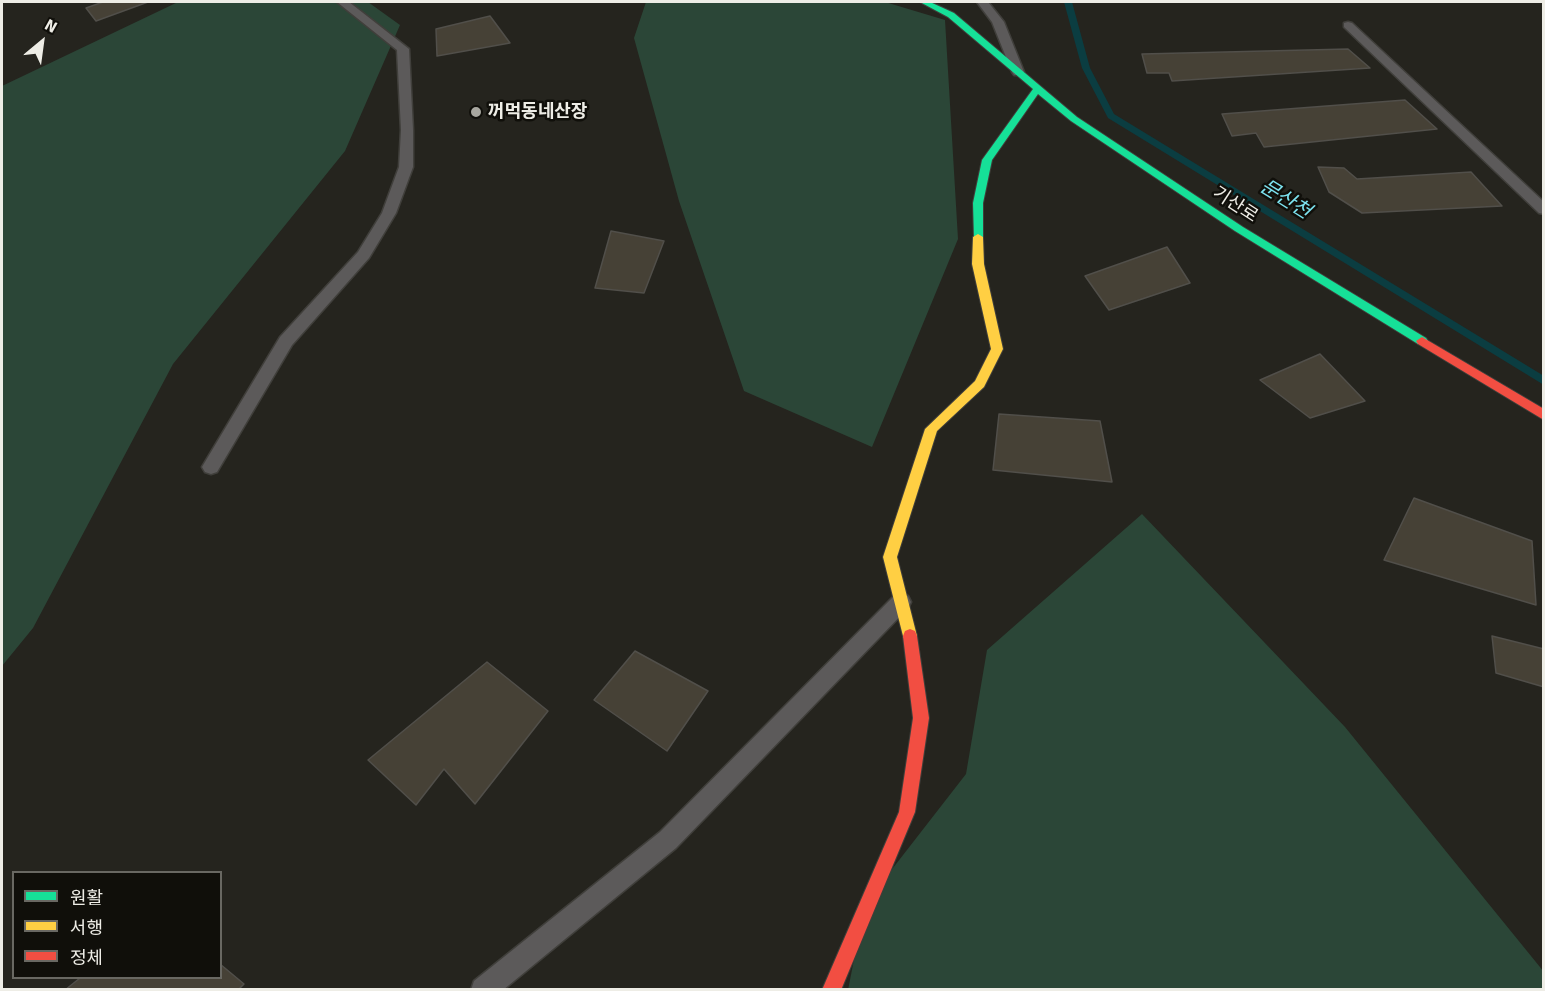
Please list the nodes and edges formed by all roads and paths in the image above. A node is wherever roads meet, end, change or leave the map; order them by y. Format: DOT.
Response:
graph roads {
  1 [pos="343,2"];
  2 [pos="924,2"];
  3 [pos="983,2"];
  4 [pos="1348,25"];
  5 [pos="1018,72"];
  6 [pos="1037,89"];
  7 [pos="1544,210"];
  8 [pos="1544,415"];
  9 [pos="211,467"];
  10 [pos="901,602"];
  11 [pos="483,990"];
  12 [pos="831,990"];
  1 -- 9 [label="lane"];
  2 -- 5 [label="street, 기산로"];
  3 -- 5 [label="lane"];
  4 -- 7 [label="lane"];
  5 -- 6 [label="street, 기산로"];
  6 -- 8 [label="street, 기산로"];
  6 -- 10 [label="street"];
  10 -- 11 [label="lane"];
  10 -- 12 [label="street"];
}
